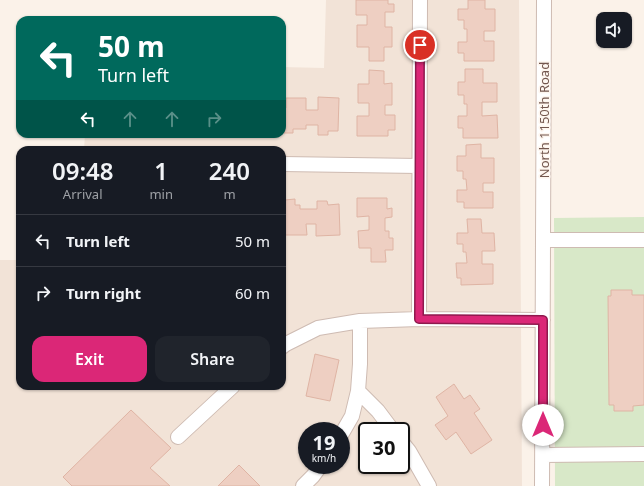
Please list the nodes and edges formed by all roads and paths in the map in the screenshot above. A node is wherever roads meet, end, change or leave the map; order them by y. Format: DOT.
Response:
graph roads {
  1 [pos="420,0"];
  2 [pos="544,0"];
  3 [pos="286,164"];
  4 [pos="419,166"];
  5 [pos="543,240"];
  6 [pos="644,240"];
  7 [pos="419,319"];
  8 [pos="360,320"];
  9 [pos="543,320"];
  10 [pos="286,344"];
  11 [pos="229,390"];
  12 [pos="358,391"];
  13 [pos="349,422"];
  14 [pos="386,422"];
  15 [pos="178,437"];
  16 [pos="410,453"];
  17 [pos="644,454"];
  18 [pos="543,455"];
  19 [pos="314,474"];
  20 [pos="303,486"];
  21 [pos="430,486"];
  22 [pos="542,486"];
  1 -- 4 [label="street"];
  2 -- 5 [label="street, North 1150th Road"];
  3 -- 4 [label="street"];
  4 -- 7 [label="street"];
  5 -- 6 [label="street"];
  5 -- 9 [label="street, North 1150th Road"];
  7 -- 8 [label="street"];
  7 -- 9 [label="street"];
  8 -- 10 [label="street"];
  8 -- 12 [label="street"];
  9 -- 18 [label="street, North 1150th Road"];
  11 -- 15 [label="street"];
  12 -- 13 [label="street"];
  12 -- 14 [label="street"];
  16 -- 21 [label="street"];
  17 -- 18 [label="street"];
  18 -- 22 [label="street, North 1150th Road"];
  19 -- 20 [label="street"];
}
